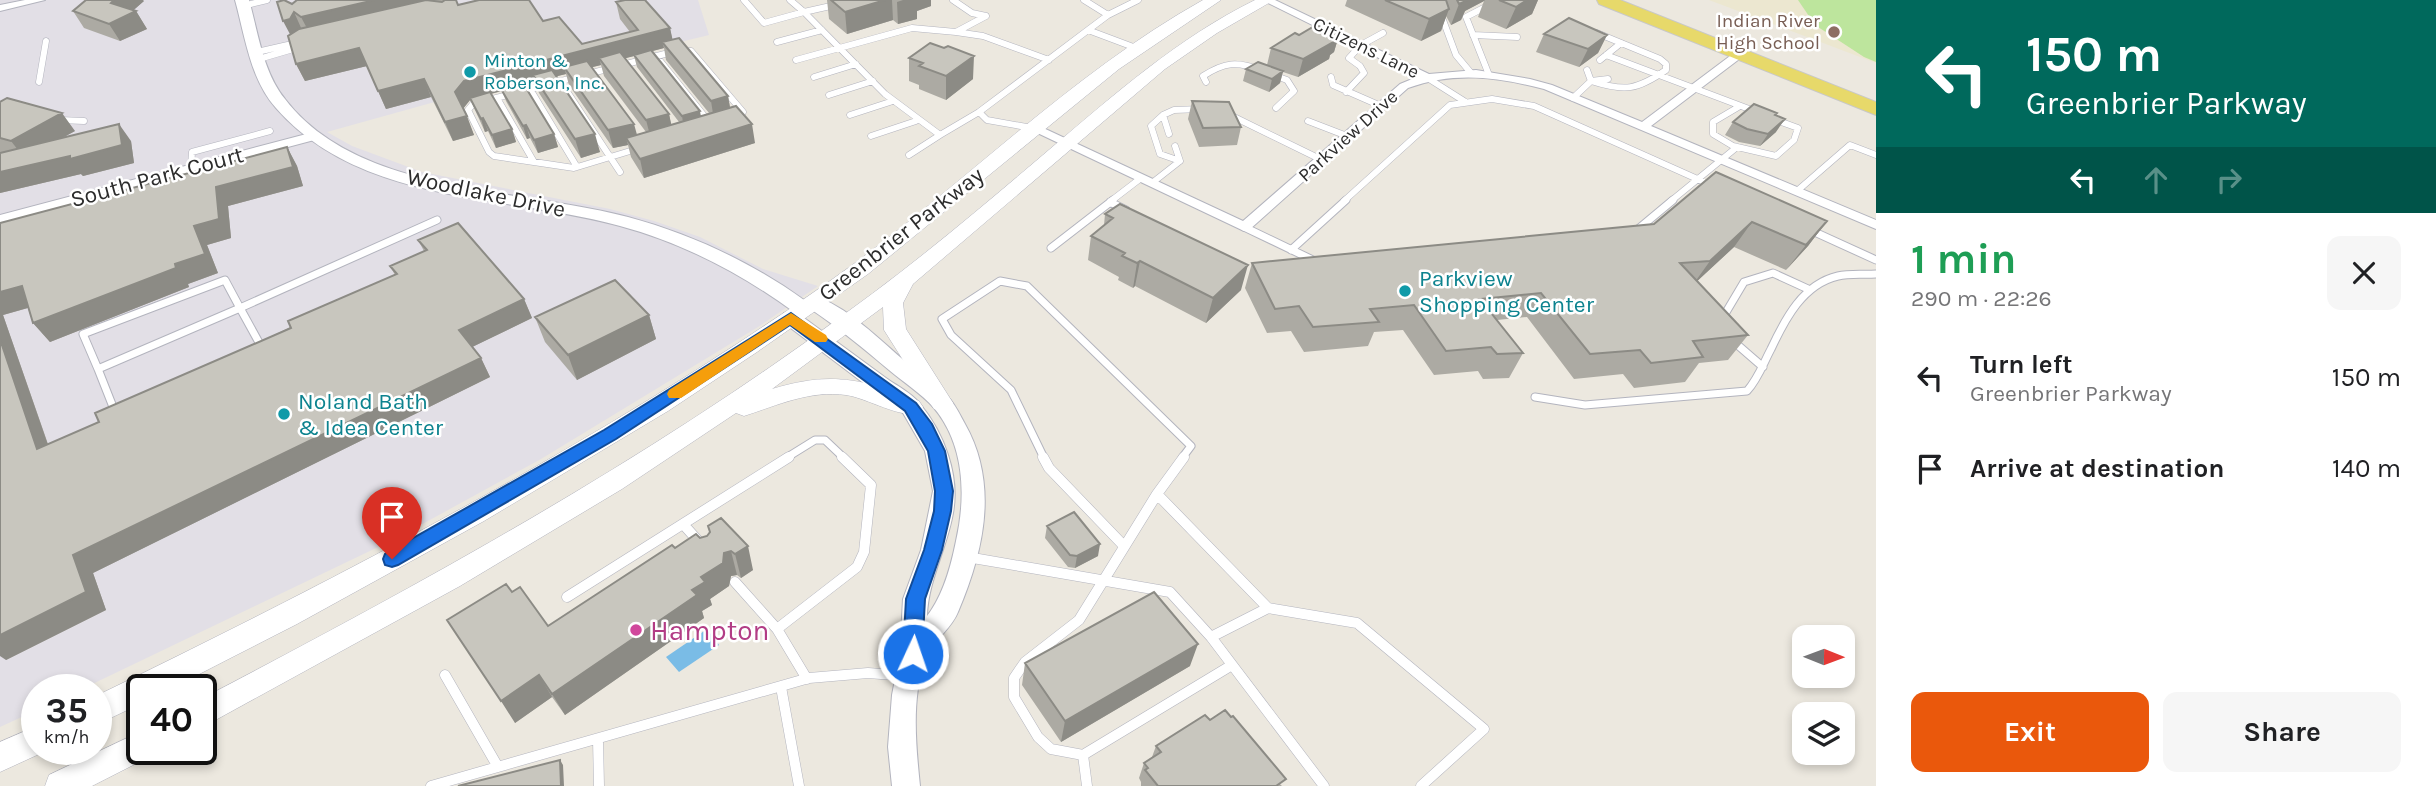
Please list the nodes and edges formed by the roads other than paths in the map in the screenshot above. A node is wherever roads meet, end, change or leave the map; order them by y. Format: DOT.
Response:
graph roads {
  1 [pos="40,0"];
  2 [pos="267,0"];
  3 [pos="744,0"];
  4 [pos="790,0"];
  5 [pos="856,0"];
  6 [pos="953,0"];
  7 [pos="1084,0"];
  8 [pos="1137,0"];
  9 [pos="1214,0"];
  10 [pos="1267,0"];
  11 [pos="1499,0"];
  12 [pos="1593,0"];
  13 [pos="1605,0"];
  14 [pos="1645,0"];
  15 [pos="243,3"];
  16 [pos="0,8"];
  17 [pos="804,12"];
  18 [pos="1108,15"];
  19 [pos="1443,20"];
  20 [pos="822,30"];
  21 [pos="1088,30"];
  22 [pos="1678,30"];
  23 [pos="956,32"];
  24 [pos="1592,32"];
  25 [pos="1383,33"];
  26 [pos="1473,35"];
  27 [pos="1517,37"];
  28 [pos="305,38"];
  29 [pos="46,41"];
  30 [pos="777,42"];
  31 [pos="1621,43"];
  32 [pos="1361,45"];
  33 [pos="840,48"];
  34 [pos="1136,48"];
  35 [pos="1606,55"];
  36 [pos="1738,55"];
  37 [pos="258,56"];
  38 [pos="656,56"];
  39 [pos="1049,60"];
  40 [pos="1600,60"];
  41 [pos="796,61"];
  42 [pos="627,64"];
  43 [pos="856,64"];
  44 [pos="1630,64"];
  45 [pos="1622,69"];
  46 [pos="1587,70"];
  47 [pos="594,72"];
  48 [pos="1471,73"];
  49 [pos="635,74"];
  50 [pos="1489,75"];
  51 [pos="1658,76"];
  52 [pos="814,77"];
  53 [pos="1331,77"];
  54 [pos="1426,77"];
  55 [pos="1608,79"];
  56 [pos="561,81"];
  57 [pos="873,81"];
  58 [pos="1591,81"];
  59 [pos="39,82"];
  60 [pos="1206,82"];
  61 [pos="602,83"];
  62 [pos="1694,88"];
  63 [pos="530,89"];
  64 [pos="1346,92"];
  65 [pos="1876,92"];
  66 [pos="829,95"];
  67 [pos="497,98"];
  68 [pos="1573,98"];
  69 [pos="893,101"];
  70 [pos="1464,101"];
  71 [pos="1381,106"];
  72 [pos="1740,106"];
  73 [pos="1206,108"];
  74 [pos="1276,108"];
  75 [pos="1876,109"];
  76 [pos="979,112"];
  77 [pos="1222,112"];
  78 [pos="850,115"];
  79 [pos="1163,115"];
  80 [pos="48,117"];
  81 [pos="84,121"];
  82 [pos="916,121"];
  83 [pos="1308,121"];
  84 [pos="674,125"];
  85 [pos="712,126"];
  86 [pos="1644,126"];
  87 [pos="1035,129"];
  88 [pos="270,131"];
  89 [pos="1169,134"];
  90 [pos="640,135"];
  91 [pos="682,135"];
  92 [pos="940,135"];
  93 [pos="314,136"];
  94 [pos="871,136"];
  95 [pos="1347,136"];
  96 [pos="1067,144"];
  97 [pos="648,145"];
  98 [pos="1175,146"];
  99 [pos="1737,147"];
  100 [pos="909,155"];
  101 [pos="1876,155"];
  102 [pos="611,156"];
  103 [pos="1720,159"];
  104 [pos="1322,160"];
  105 [pos="1180,161"];
  106 [pos="534,162"];
  107 [pos="577,167"];
  108 [pos="191,168"];
  109 [pos="621,172"];
  110 [pos="1697,179"];
  111 [pos="1146,181"];
  112 [pos="1720,190"];
  113 [pos="1797,191"];
  114 [pos="1110,202"];
  115 [pos="1133,214"];
  116 [pos="0,219"];
  117 [pos="437,220"];
  118 [pos="1876,225"];
  119 [pos="1244,227"];
  120 [pos="1804,227"];
  121 [pos="1630,236"];
  122 [pos="1051,248"];
  123 [pos="1292,250"];
  124 [pos="1876,260"];
  125 [pos="1310,266"];
  126 [pos="1876,274"];
  127 [pos="904,280"];
  128 [pos="1808,289"];
  129 [pos="240,309"];
  130 [pos="802,309"];
  131 [pos="847,324"];
  132 [pos="824,341"];
  133 [pos="250,354"];
  134 [pos="1763,367"];
  135 [pos="98,369"];
  136 [pos="1535,397"];
  137 [pos="942,403"];
  138 [pos="126,407"];
  139 [pos="911,407"];
  140 [pos="709,420"];
  141 [pos="1157,494"];
  142 [pos="683,524"];
  143 [pos="1124,546"];
  144 [pos="709,554"];
  145 [pos="965,556"];
  146 [pos="1102,581"];
  147 [pos="735,582"];
  148 [pos="567,597"];
  149 [pos="1268,608"];
  150 [pos="777,629"];
  151 [pos="1211,637"];
  152 [pos="911,665"];
  153 [pos="1232,665"];
  154 [pos="445,675"];
  155 [pos="807,679"];
  156 [pos="780,687"];
  157 [pos="112,703"];
  158 [pos="217,705"];
  159 [pos="598,739"];
  160 [pos="21,747"];
  161 [pos="126,753"];
  162 [pos="1083,755"];
  163 [pos="0,757"];
  164 [pos="498,767"];
  165 [pos="60,786"];
  166 [pos="431,786"];
  167 [pos="599,786"];
  168 [pos="799,786"];
  169 [pos="906,786"];
  170 [pos="1087,786"];
  171 [pos="1324,786"];
  172 [pos="1422,786"];
  1 -- 16 [label="street"];
  2 -- 15 [label="lane"];
  3 -- 17 [label="lane"];
  4 -- 17 [label="lane"];
  5 -- 17 [label="lane"];
  6 -- 23 [label="lane"];
  7 -- 18 [label="lane"];
  8 -- 18 [label="lane"];
  9 -- 34 [label="main road, Greenbrier Parkway"];
  10 -- 32 [label="street, Citizens Lane"];
  10 -- 96 [label="main road, Greenbrier Parkway"];
  11 -- 26 [label="lane"];
  12 -- 22 [label="main road"];
  13 -- 22 [label="main road"];
  14 -- 65 [label="main road"];
  15 -- 37 [label="street, Woodlake Drive"];
  17 -- 20 [label="lane"];
  18 -- 21 [label="lane"];
  19 -- 48 [label="lane"];
  20 -- 30 [label="lane"];
  20 -- 33 [label="lane"];
  21 -- 34 [label="lane"];
  21 -- 39 [label="lane"];
  22 -- 36 [label="main road"];
  23 -- 33 [label="lane"];
  23 -- 39 [label="lane"];
  24 -- 31 [label="lane"];
  25 -- 32 [label="lane"];
  26 -- 27 [label="lane"];
  26 -- 50 [label="lane"];
  28 -- 37 [label="lane"];
  29 -- 59 [label="lane"];
  31 -- 35 [label="lane"];
  31 -- 51 [label="lane"];
  32 -- 54 [label="street, Citizens Lane"];
  32 -- 64 [label="lane"];
  33 -- 41 [label="lane"];
  33 -- 43 [label="lane"];
  34 -- 87 [label="main road, Greenbrier Parkway"];
  35 -- 40 [label="lane"];
  35 -- 44 [label="lane"];
  36 -- 62 [label="street"];
  36 -- 75 [label="main road"];
  37 -- 93 [label="street, Woodlake Drive"];
  38 -- 42 [label="lane"];
  38 -- 85 [label="lane"];
  38 -- 85 [label="lane"];
  39 -- 76 [label="lane"];
  42 -- 47 [label="lane"];
  42 -- 49 [label="lane"];
  43 -- 52 [label="lane"];
  43 -- 57 [label="lane"];
  44 -- 45 [label="lane"];
  44 -- 51 [label="lane"];
  46 -- 58 [label="lane"];
  47 -- 56 [label="lane"];
  47 -- 61 [label="lane"];
  48 -- 50 [label="street, Parkview Drive"];
  48 -- 54 [label="street, Parkview Drive"];
  50 -- 68 [label="street, Parkview Drive"];
  51 -- 58 [label="lane"];
  51 -- 62 [label="lane"];
  53 -- 64 [label="lane"];
  54 -- 70 [label="lane"];
  54 -- 71 [label="street, Parkview Drive"];
  55 -- 58 [label="lane"];
  56 -- 63 [label="lane"];
  56 -- 102 [label="lane"];
  57 -- 66 [label="lane"];
  57 -- 69 [label="lane"];
  58 -- 68 [label="lane"];
  60 -- 74 [label="lane"];
  62 -- 72 [label="lane"];
  62 -- 86 [label="street"];
  63 -- 67 [label="lane"];
  63 -- 107 [label="lane"];
  64 -- 71 [label="lane"];
  67 -- 106 [label="lane"];
  67 -- 106 [label="lane"];
  68 -- 86 [label="street, Parkview Drive"];
  69 -- 78 [label="lane"];
  69 -- 82 [label="lane"];
  70 -- 110 [label="lane"];
  70 -- 123 [label="lane"];
  71 -- 95 [label="street, Parkview Drive"];
  72 -- 99 [label="lane"];
  72 -- 99 [label="lane"];
  73 -- 79 [label="lane"];
  76 -- 87 [label="lane"];
  76 -- 92 [label="lane"];
  77 -- 104 [label="lane"];
  79 -- 89 [label="lane"];
  79 -- 105 [label="lane"];
  80 -- 81 [label="lane"];
  82 -- 92 [label="lane"];
  82 -- 94 [label="lane"];
  83 -- 95 [label="lane"];
  84 -- 91 [label="lane"];
  85 -- 91 [label="lane"];
  86 -- 103 [label="street, Parkview Drive"];
  87 -- 96 [label="street"];
  87 -- 130 [label="main road, Greenbrier Parkway"];
  88 -- 108 [label="lane"];
  90 -- 97 [label="lane"];
  91 -- 97 [label="lane"];
  92 -- 100 [label="lane"];
  93 -- 108 [label="street, South Park Court"];
  93 -- 130 [label="street, Woodlake Drive"];
  95 -- 104 [label="street, Parkview Drive"];
  96 -- 111 [label="street"];
  96 -- 127 [label="main road, Greenbrier Parkway"];
  97 -- 102 [label="lane"];
  98 -- 105 [label="lane"];
  99 -- 103 [label="lane"];
  101 -- 113 [label="lane"];
  102 -- 107 [label="lane"];
  102 -- 109 [label="lane"];
  103 -- 110 [label="lane"];
  103 -- 113 [label="street, Parkview Drive"];
  104 -- 119 [label="street, Parkview Drive"];
  105 -- 111 [label="lane"];
  106 -- 107 [label="lane"];
  108 -- 116 [label="street, South Park Court"];
  110 -- 112 [label="lane"];
  110 -- 121 [label="lane"];
  111 -- 114 [label="lane"];
  111 -- 119 [label="street"];
  113 -- 118 [label="street, Parkview Drive"];
  114 -- 115 [label="lane"];
  114 -- 122 [label="lane"];
  117 -- 129 [label="lane"];
  119 -- 123 [label="lane"];
  120 -- 124 [label="lane"];
  123 -- 125 [label="lane"];
  126 -- 128 [label="lane"];
  127 -- 131 [label="main road, Greenbrier Parkway"];
  127 -- 137 [label="main road"];
  128 -- 134 [label="lane"];
  128 -- 134 [label="lane"];
  129 -- 133 [label="lane"];
  129 -- 135 [label="lane"];
  129 -- 135 [label="lane"];
  130 -- 131 [label="street, Woodlake Drive"];
  130 -- 132 [label="street, Woodlake Drive"];
  130 -- 157 [label="main road, Greenbrier Parkway"];
  131 -- 132 [label="main road, Greenbrier Parkway"];
  131 -- 137 [label="street, Woodlake Drive"];
  132 -- 139 [label="street, Woodlake Drive"];
  132 -- 140 [label="main road, Greenbrier Parkway"];
  134 -- 136 [label="lane"];
  135 -- 138 [label="lane"];
  137 -- 145 [label="street, Woodlake Drive"];
  139 -- 140 [label="main road"];
  139 -- 152 [label="street, Woodlake Drive"];
  140 -- 158 [label="main road, Greenbrier Parkway"];
  141 -- 143 [label="lane"];
  141 -- 143 [label="lane"];
  141 -- 149 [label="lane"];
  142 -- 144 [label="lane"];
  142 -- 148 [label="lane"];
  142 -- 150 [label="lane"];
  143 -- 146 [label="lane"];
  145 -- 146 [label="lane"];
  145 -- 152 [label="street, Woodlake Drive"];
  146 -- 151 [label="lane"];
  146 -- 162 [label="lane"];
  147 -- 150 [label="lane"];
  149 -- 151 [label="lane"];
  149 -- 172 [label="lane"];
  150 -- 155 [label="lane"];
  151 -- 153 [label="lane"];
  152 -- 155 [label="lane"];
  152 -- 169 [label="street, Woodlake Drive"];
  153 -- 162 [label="lane"];
  153 -- 171 [label="lane"];
  154 -- 164 [label="lane"];
  155 -- 156 [label="lane"];
  156 -- 159 [label="lane"];
  156 -- 168 [label="lane"];
  159 -- 164 [label="lane"];
  159 -- 167 [label="lane"];
  160 -- 163 [label="main road"];
  161 -- 165 [label="main road"];
  162 -- 170 [label="lane"];
  164 -- 166 [label="lane"];
}
